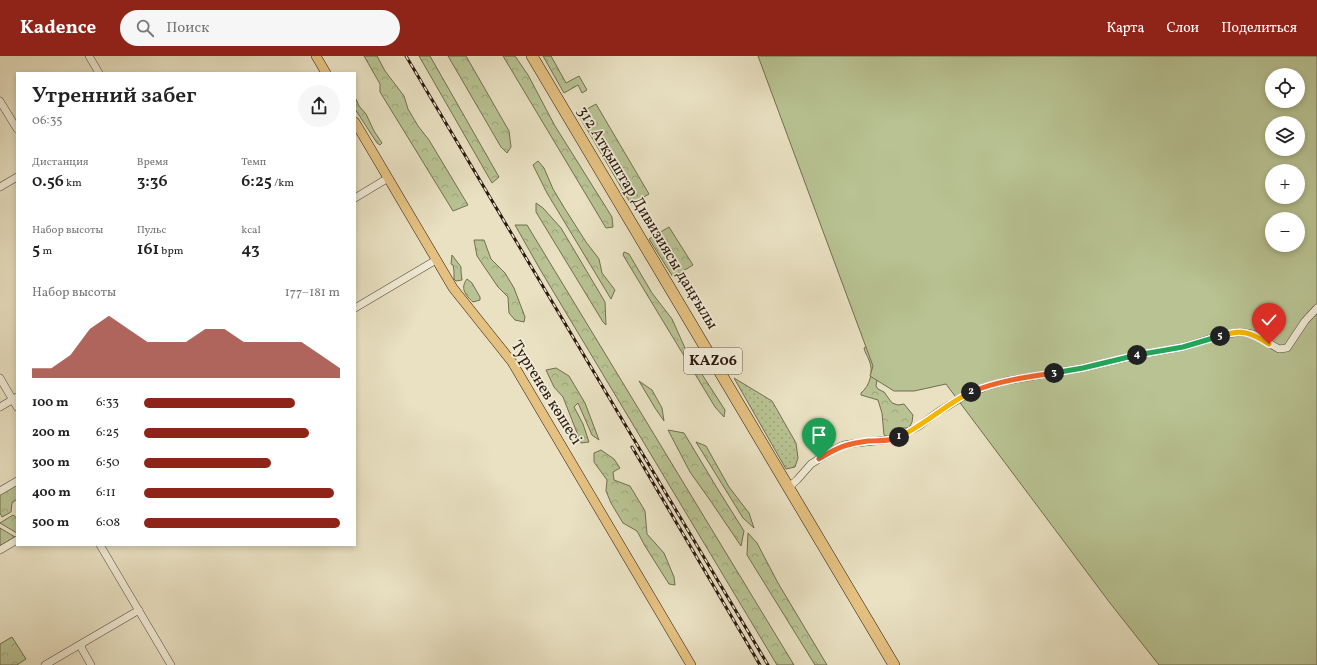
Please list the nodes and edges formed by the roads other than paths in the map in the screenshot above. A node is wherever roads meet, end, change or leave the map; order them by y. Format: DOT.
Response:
graph roads {
  1 [pos="89,56"];
  2 [pos="316,56"];
  3 [pos="532,56"];
  4 [pos="98,72"];
  5 [pos="325,72"];
  6 [pos="0,101"];
  7 [pos="356,124"];
  8 [pos="16,127"];
  9 [pos="16,178"];
  10 [pos="388,178"];
  11 [pos="0,187"];
  12 [pos="356,197"];
  13 [pos="436,260"];
  14 [pos="356,306"];
  15 [pos="1317,308"];
  16 [pos="0,378"];
  17 [pos="15,398"];
  18 [pos="0,407"];
  19 [pos="16,481"];
  20 [pos="789,487"];
  21 [pos="0,491"];
  22 [pos="16,541"];
  23 [pos="101,546"];
  24 [pos="0,550"];
  25 [pos="139,610"];
  26 [pos="81,644"];
  27 [pos="45,665"];
  28 [pos="91,665"];
  29 [pos="171,665"];
  30 [pos="691,665"];
  31 [pos="894,665"];
  1 -- 4 [label="street"];
  2 -- 5 [label="main road"];
  3 -- 20 [label="highway, 312 Атқыштар Дивизиясы даңғылы / KАZ06"];
  6 -- 8 [label="street"];
  7 -- 10 [label="main road, Тургенев көшесі"];
  9 -- 11 [label="street"];
  10 -- 12 [label="street"];
  10 -- 13 [label="main road, Тургенев көшесі"];
  13 -- 14 [label="street"];
  13 -- 30 [label="main road, Тургенев көшесі"];
  15 -- 20 [label="street"];
  16 -- 17 [label="street"];
  17 -- 18 [label="street"];
  19 -- 21 [label="street"];
  20 -- 31 [label="highway, 312 Атқыштар Дивизиясы даңғылы / KАZ06"];
  22 -- 24 [label="street"];
  23 -- 25 [label="street"];
  25 -- 26 [label="street"];
  25 -- 29 [label="street"];
  26 -- 27 [label="street"];
  26 -- 28 [label="street"];
}
